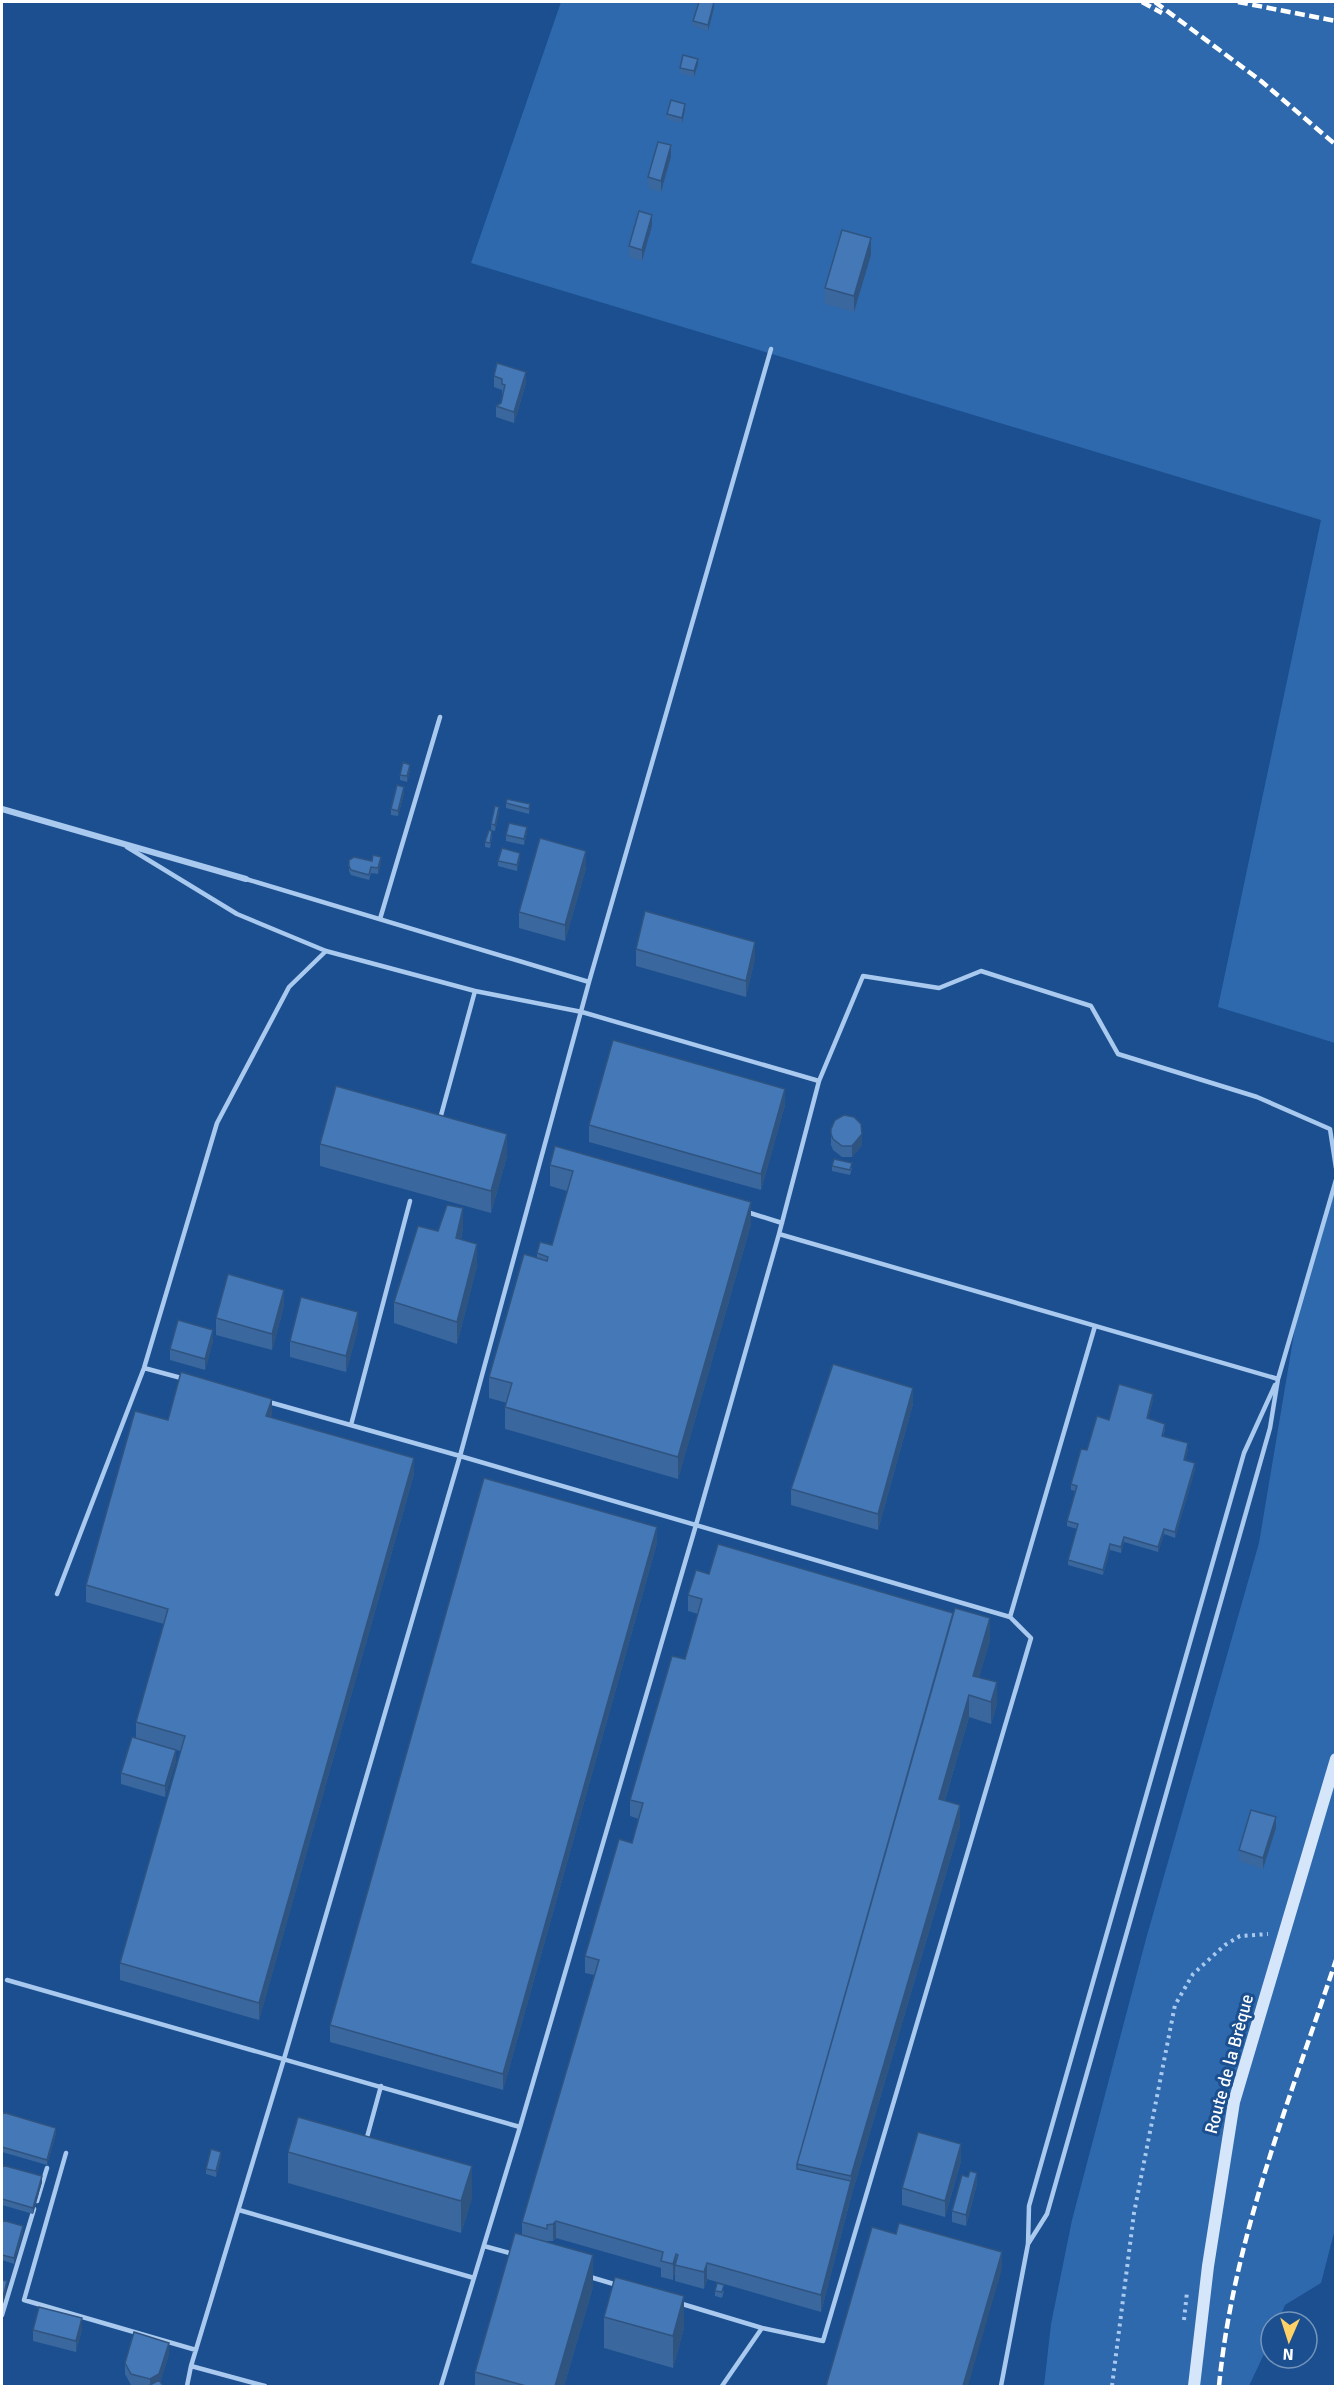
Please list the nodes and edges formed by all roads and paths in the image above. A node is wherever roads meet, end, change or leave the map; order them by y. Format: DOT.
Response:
graph roads {
  1 [pos="771,349"];
  2 [pos="440,717"];
  3 [pos="2,809"];
  4 [pos="122,844"];
  5 [pos="246,879"];
  6 [pos="380,919"];
  7 [pos="326,951"];
  8 [pos="589,982"];
  9 [pos="475,991"];
  10 [pos="582,1012"];
  11 [pos="819,1081"];
  12 [pos="438,1125"];
  13 [pos="543,1153"];
  14 [pos="554,1157"];
  15 [pos="1335,1168"];
  16 [pos="1335,1180"];
  17 [pos="410,1201"];
  18 [pos="737,1209"];
  19 [pos="782,1222"];
  20 [pos="779,1234"];
  21 [pos="1095,1326"];
  22 [pos="144,1368"];
  23 [pos="1278,1379"];
  24 [pos="190,1380"];
  25 [pos="259,1400"];
  26 [pos="351,1425"];
  27 [pos="460,1456"];
  28 [pos="696,1526"];
  29 [pos="57,1594"];
  30 [pos="1010,1617"];
  31 [pos="1335,1759"];
  32 [pos="1265,1945"];
  33 [pos="7,1980"];
  34 [pos="284,2060"];
  35 [pos="381,2086"];
  36 [pos="520,2127"];
  37 [pos="365,2142"];
  38 [pos="66,2153"];
  39 [pos="47,2168"];
  40 [pos="238,2210"];
  41 [pos="1028,2244"];
  42 [pos="484,2246"];
  43 [pos="517,2256"];
  44 [pos="584,2275"];
  45 [pos="474,2278"];
  46 [pos="628,2288"];
  47 [pos="1187,2291"];
  48 [pos="673,2301"];
  49 [pos="2,2315"];
  50 [pos="1183,2324"];
  51 [pos="762,2328"];
  52 [pos="196,2350"];
  53 [pos="191,2366"];
  54 [pos="187,2386"];
  55 [pos="265,2386"];
  56 [pos="441,2386"];
  57 [pos="722,2386"];
  58 [pos="1001,2386"];
  59 [pos="1112,2386"];
  60 [pos="1194,2386"];
  1 -- 8 [label="lane"];
  2 -- 6 [label="lane"];
  3 -- 4 [label="street"];
  4 -- 5 [label="street"];
  4 -- 7 [label="lane"];
  5 -- 6 [label="lane"];
  6 -- 8 [label="lane"];
  7 -- 9 [label="lane"];
  7 -- 22 [label="lane"];
  8 -- 10 [label="lane"];
  9 -- 10 [label="lane"];
  9 -- 12 [label="lane"];
  10 -- 11 [label="lane"];
  10 -- 13 [label="lane"];
  11 -- 15 [label="lane"];
  11 -- 19 [label="lane"];
  13 -- 14 [label="lane"];
  13 -- 27 [label="lane"];
  16 -- 23 [label="lane"];
  17 -- 26 [label="lane"];
  18 -- 19 [label="lane"];
  19 -- 20 [label="lane"];
  20 -- 21 [label="lane"];
  20 -- 28 [label="lane"];
  21 -- 23 [label="lane"];
  21 -- 30 [label="lane"];
  22 -- 24 [label="lane"];
  22 -- 29 [label="lane"];
  23 -- 41 [label="lane"];
  23 -- 41 [label="lane"];
  25 -- 26 [label="lane"];
  26 -- 27 [label="lane"];
  27 -- 28 [label="lane"];
  27 -- 34 [label="lane"];
  28 -- 30 [label="lane"];
  28 -- 36 [label="lane"];
  30 -- 51 [label="lane"];
  31 -- 60 [label="main road, Route de la Brèque"];
  32 -- 59 [label="path"];
  33 -- 34 [label="lane"];
  34 -- 35 [label="lane"];
  34 -- 40 [label="lane"];
  35 -- 36 [label="lane"];
  35 -- 37 [label="lane"];
  36 -- 42 [label="lane"];
  38 -- 52 [label="lane"];
  39 -- 49 [label="lane"];
  40 -- 45 [label="lane"];
  40 -- 52 [label="lane"];
  41 -- 58 [label="lane"];
  42 -- 43 [label="lane"];
  42 -- 45 [label="lane"];
  44 -- 46 [label="lane"];
  45 -- 56 [label="lane"];
  47 -- 50 [label="path"];
  48 -- 51 [label="lane"];
  51 -- 57 [label="lane"];
  52 -- 53 [label="lane"];
  53 -- 54 [label="lane"];
  53 -- 55 [label="lane"];
}
